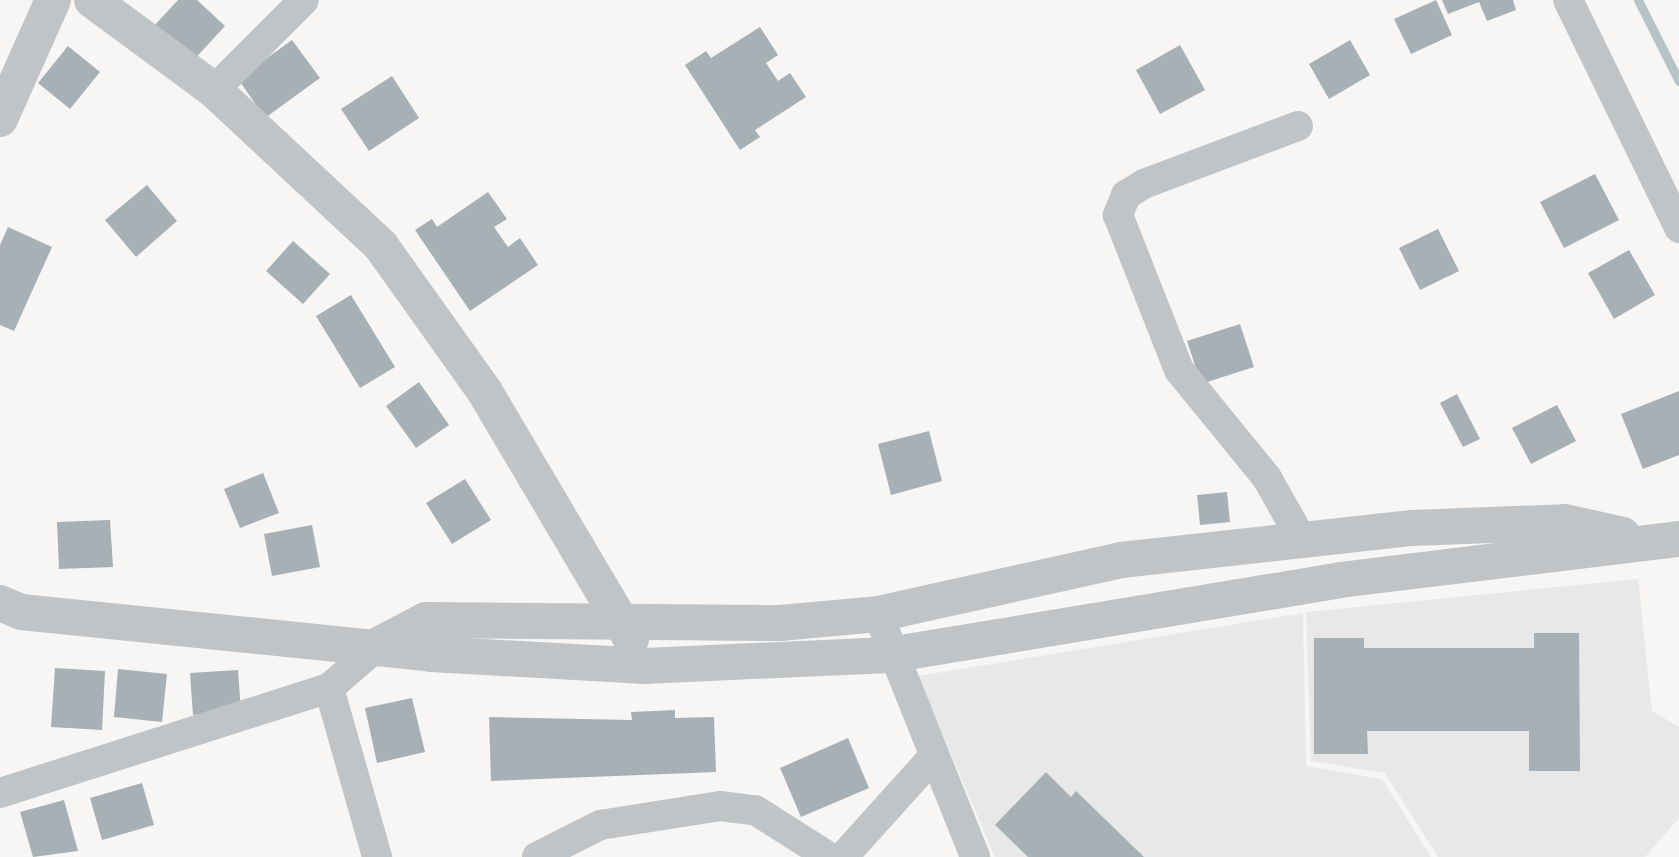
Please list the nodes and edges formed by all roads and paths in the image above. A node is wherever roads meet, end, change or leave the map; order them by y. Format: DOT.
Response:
graph roads {
  1 [pos="53,0"];
  2 [pos="92,0"];
  3 [pos="304,0"];
  4 [pos="1568,0"];
  5 [pos="214,90"];
  6 [pos="0,119"];
  7 [pos="1298,126"];
  8 [pos="1679,228"];
  9 [pos="1302,540"];
  10 [pos="1664,540"];
  11 [pos="0,603"];
  12 [pos="878,614"];
  13 [pos="622,624"];
  14 [pos="380,644"];
  15 [pos="889,655"];
  16 [pos="645,666"];
  17 [pos="329,688"];
  18 [pos="933,757"];
  19 [pos="0,793"];
  20 [pos="377,857"];
  21 [pos="537,857"];
  22 [pos="829,857"];
  23 [pos="843,857"];
  24 [pos="975,857"];
  1 -- 6 [label="street"];
  2 -- 5 [label="street"];
  3 -- 5 [label="street"];
  4 -- 8 [label="street"];
  5 -- 13 [label="street"];
  7 -- 9 [label="street"];
  9 -- 10 [label="street"];
  9 -- 12 [label="street"];
  10 -- 15 [label="street"];
  11 -- 14 [label="street"];
  12 -- 13 [label="street"];
  12 -- 15 [label="street"];
  13 -- 14 [label="street"];
  13 -- 16 [label="street"];
  14 -- 16 [label="street"];
  14 -- 17 [label="street"];
  15 -- 16 [label="street"];
  15 -- 18 [label="street"];
  17 -- 19 [label="street"];
  17 -- 20 [label="street"];
  18 -- 23 [label="street"];
  18 -- 24 [label="street"];
  21 -- 22 [label="street"];
}
